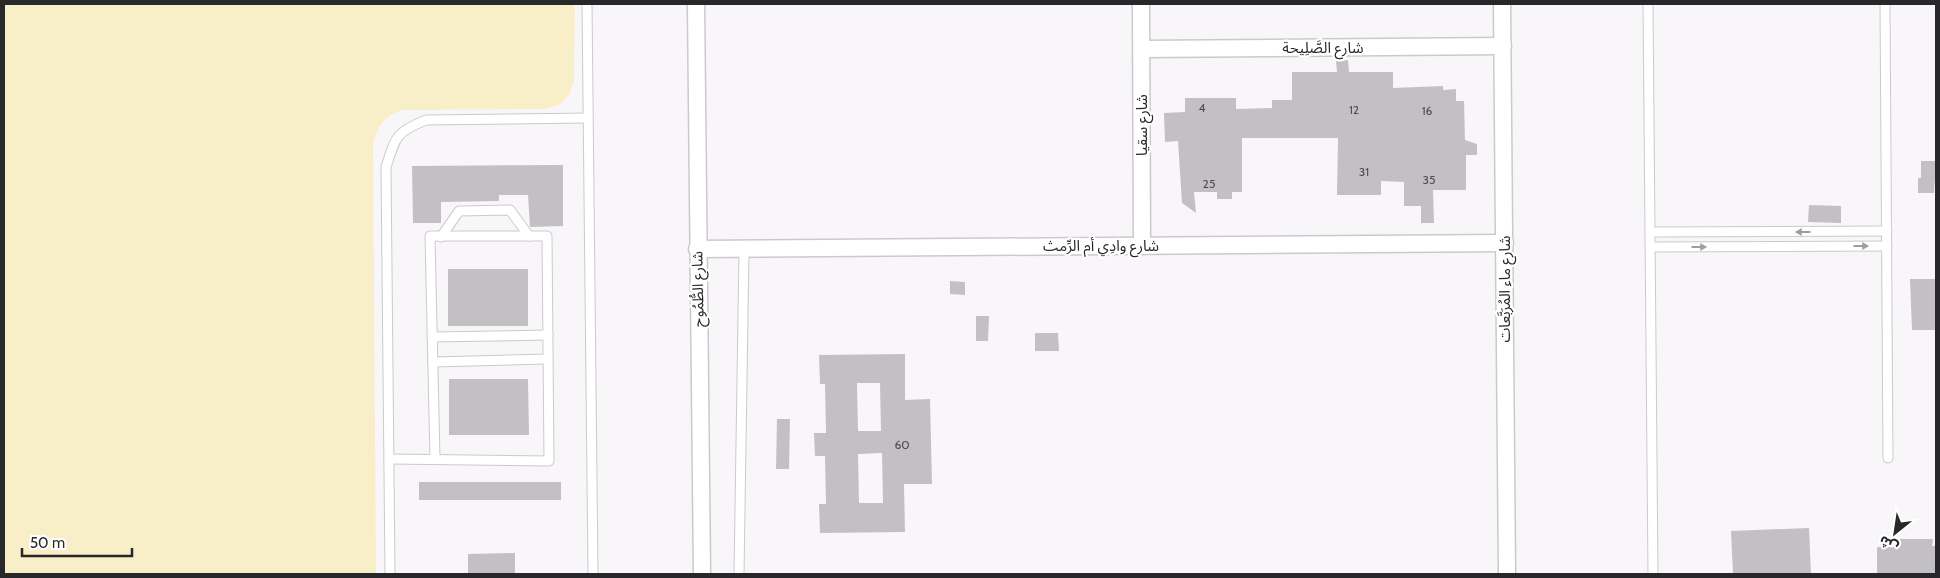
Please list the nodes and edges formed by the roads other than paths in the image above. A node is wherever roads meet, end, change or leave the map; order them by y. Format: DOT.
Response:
graph roads {
  1 [pos="587,4"];
  2 [pos="696,4"];
  3 [pos="1142,4"];
  4 [pos="1502,4"];
  5 [pos="1648,4"];
  6 [pos="1885,4"];
  7 [pos="1503,46"];
  8 [pos="1142,49"];
  9 [pos="588,118"];
  10 [pos="1887,231"];
  11 [pos="1650,232"];
  12 [pos="441,236"];
  13 [pos="529,236"];
  14 [pos="1505,243"];
  15 [pos="1142,246"];
  16 [pos="1887,246"];
  17 [pos="1650,248"];
  18 [pos="697,249"];
  19 [pos="744,250"];
  20 [pos="548,335"];
  21 [pos="432,337"];
  22 [pos="548,359"];
  23 [pos="433,362"];
  24 [pos="1888,458"];
  25 [pos="389,459"];
  26 [pos="435,459"];
  27 [pos="390,574"];
  28 [pos="593,574"];
  29 [pos="702,574"];
  30 [pos="739,574"];
  31 [pos="1507,574"];
  32 [pos="1653,574"];
  1 -- 9 [label="lane"];
  2 -- 18 [label="street, شارع الطُّمُوح"];
  3 -- 8 [label="street, شارع سقيا"];
  4 -- 7 [label="street, شارع ماء المُرَبَّعات"];
  5 -- 11 [label="lane"];
  6 -- 10 [label="lane"];
  7 -- 8 [label="street, شارع الصَّلِيحة"];
  7 -- 14 [label="street, شارع ماء المُرَبَّعات"];
  8 -- 15 [label="street, شارع سقيا"];
  9 -- 25 [label="lane"];
  9 -- 28 [label="lane"];
  10 -- 11 [label="lane, one-way"];
  10 -- 16 [label="lane"];
  11 -- 17 [label="lane"];
  12 -- 13 [label="lane"];
  12 -- 13 [label="lane"];
  12 -- 21 [label="lane"];
  13 -- 20 [label="lane"];
  14 -- 15 [label="street, شارع وادِي أم الرِّمث"];
  14 -- 31 [label="street, شارع ماء المُرَبَّعات"];
  15 -- 19 [label="street, شارع وادِي أم الرِّمث"];
  17 -- 16 [label="lane, one-way"];
  16 -- 24 [label="lane"];
  17 -- 32 [label="lane"];
  18 -- 19 [label="street, شارع وادِي أم الرِّمث"];
  18 -- 29 [label="street, شارع الطُّمُوح"];
  19 -- 30 [label="lane"];
  20 -- 21 [label="lane"];
  20 -- 22 [label="lane"];
  21 -- 23 [label="lane"];
  22 -- 23 [label="lane"];
  22 -- 26 [label="lane"];
  23 -- 26 [label="lane"];
  25 -- 26 [label="lane"];
  25 -- 27 [label="lane"];
}
